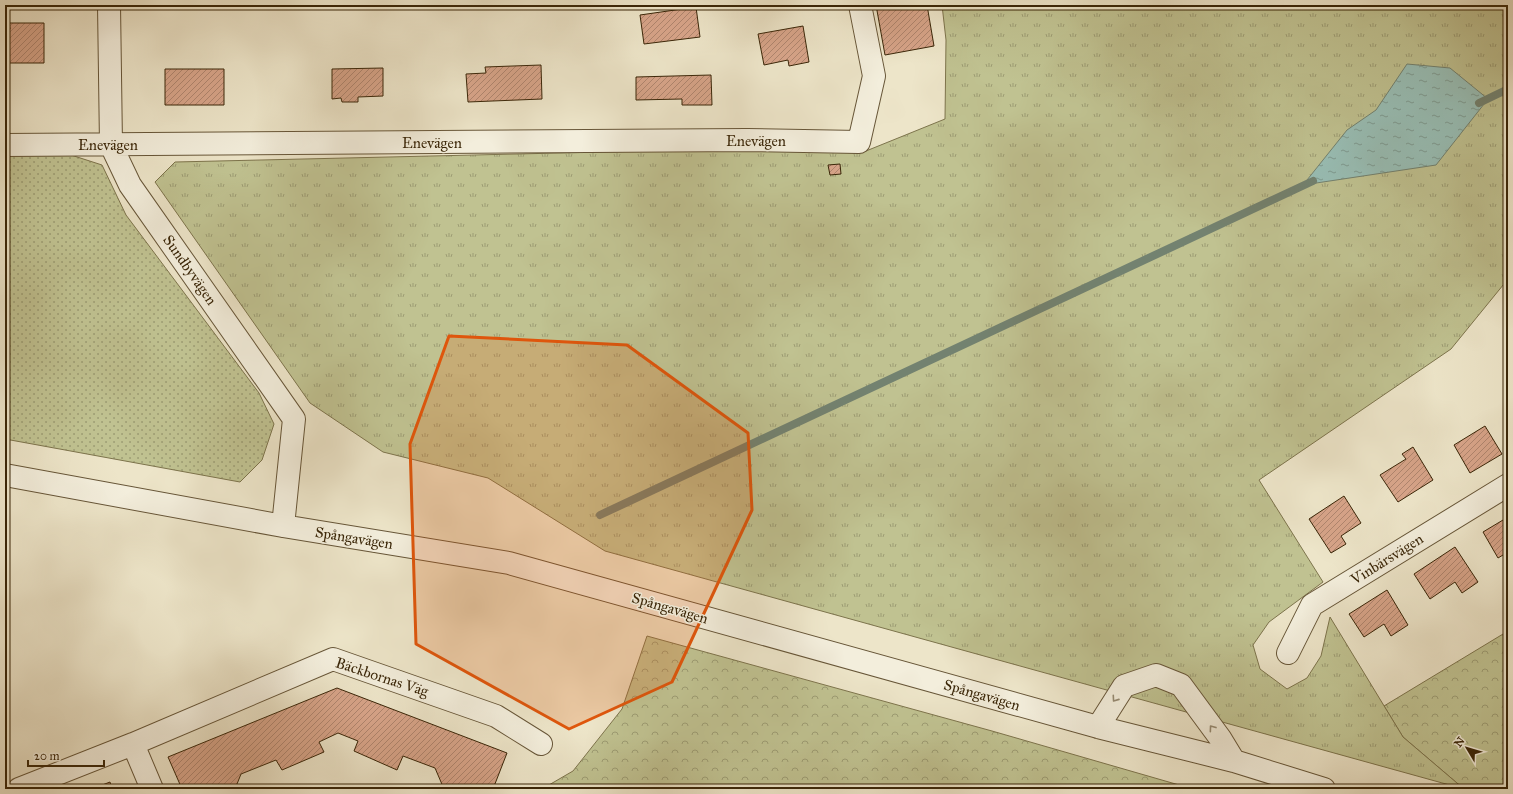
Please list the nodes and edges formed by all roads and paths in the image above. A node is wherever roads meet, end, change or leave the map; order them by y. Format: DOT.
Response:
graph roads {
  1 [pos="109,5"];
  2 [pos="860,5"];
  3 [pos="5,145"];
  4 [pos="111,145"];
  5 [pos="5,475"];
  6 [pos="1508,484"];
  7 [pos="283,526"];
  8 [pos="1288,654"];
  9 [pos="1098,727"];
  10 [pos="133,744"];
  11 [pos="541,744"];
  12 [pos="1234,761"];
  13 [pos="19,789"];
  14 [pos="152,789"];
  15 [pos="1324,789"];
  1 -- 4 [label="street, Sundbyvägen"];
  2 -- 4 [label="street, Enevägen"];
  3 -- 4 [label="street, Enevägen"];
  4 -- 7 [label="street, Sundbyvägen"];
  5 -- 7 [label="street, Spångavägen"];
  6 -- 8 [label="street, Vinbärsvägen"];
  7 -- 9 [label="street, Spångavägen"];
  9 -- 12 [label="street, Spångavägen"];
  12 -- 9 [label="street, one-way"];
  10 -- 11 [label="street, Bäckbornas Väg"];
  10 -- 13 [label="street, Bäckbornas Väg"];
  10 -- 14 [label="street"];
  12 -- 15 [label="street, Spångavägen"];
}
